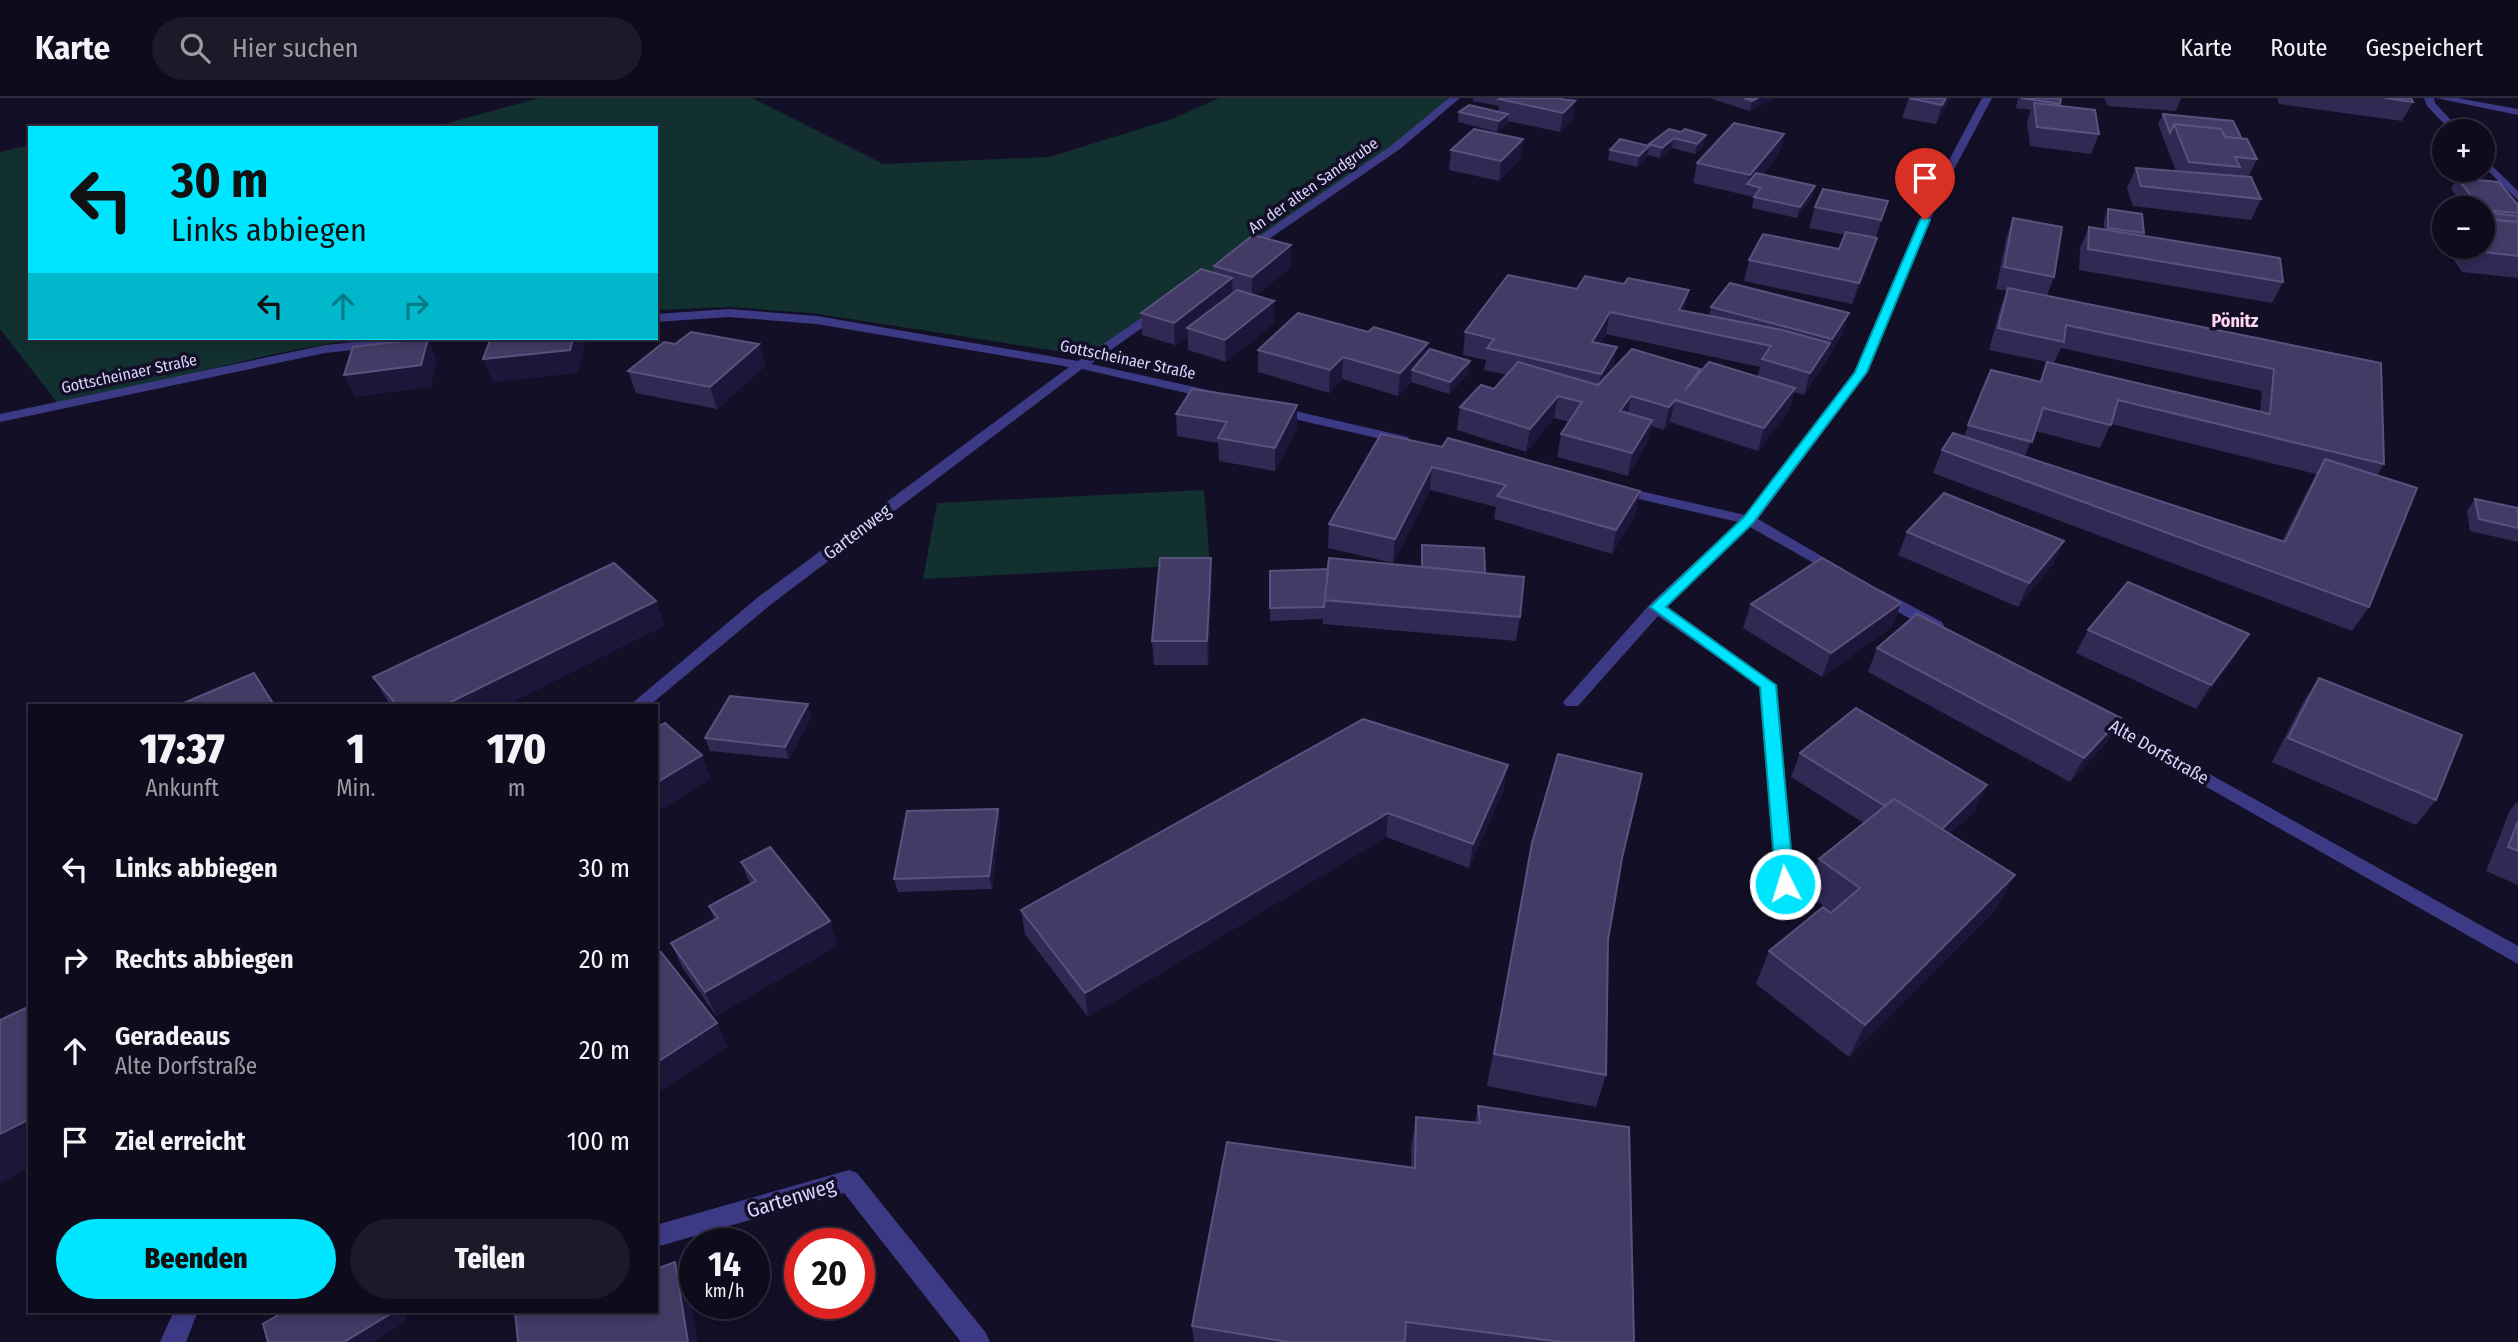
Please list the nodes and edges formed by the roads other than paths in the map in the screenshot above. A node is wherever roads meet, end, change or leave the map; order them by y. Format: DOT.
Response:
graph roads {
  1 [pos="1455,98"];
  2 [pos="1987,98"];
  3 [pos="2429,98"];
  4 [pos="2441,98"];
  5 [pos="2518,112"];
  6 [pos="2444,119"];
  7 [pos="2495,173"];
  8 [pos="2518,197"];
  9 [pos="1238,256"];
  10 [pos="1170,302"];
  11 [pos="658,318"];
  12 [pos="411,340"];
  13 [pos="1080,365"];
  14 [pos="1227,399"];
  15 [pos="1254,405"];
  16 [pos="0,418"];
  17 [pos="1414,442"];
  18 [pos="1601,486"];
  19 [pos="1749,520"];
  20 [pos="1657,607"];
  21 [pos="1953,636"];
  22 [pos="1572,702"];
  23 [pos="640,704"];
  24 [pos="2085,711"];
  25 [pos="1785,884"];
  26 [pos="2518,956"];
  27 [pos="658,1235"];
  28 [pos="185,1313"];
  29 [pos="173,1342"];
  30 [pos="977,1342"];
  1 -- 9 [label="street, An der alten Sandgrube"];
  2 -- 19 [label="street"];
  3 -- 6 [label="street"];
  4 -- 5 [label="street"];
  7 -- 8 [label="street"];
  10 -- 13 [label="street"];
  11 -- 13 [label="street, Gottscheinaer Straße"];
  12 -- 16 [label="street, Gottscheinaer Straße"];
  13 -- 14 [label="street, Gottscheinaer Straße"];
  13 -- 23 [label="street, Gartenweg"];
  15 -- 17 [label="street"];
  18 -- 19 [label="street"];
  19 -- 20 [label="street"];
  19 -- 21 [label="street"];
  20 -- 22 [label="street"];
  20 -- 25 [label="street"];
  24 -- 26 [label="street, Alte Dorfstraße"];
  27 -- 30 [label="street, Gartenweg"];
  28 -- 29 [label="street"];
}
